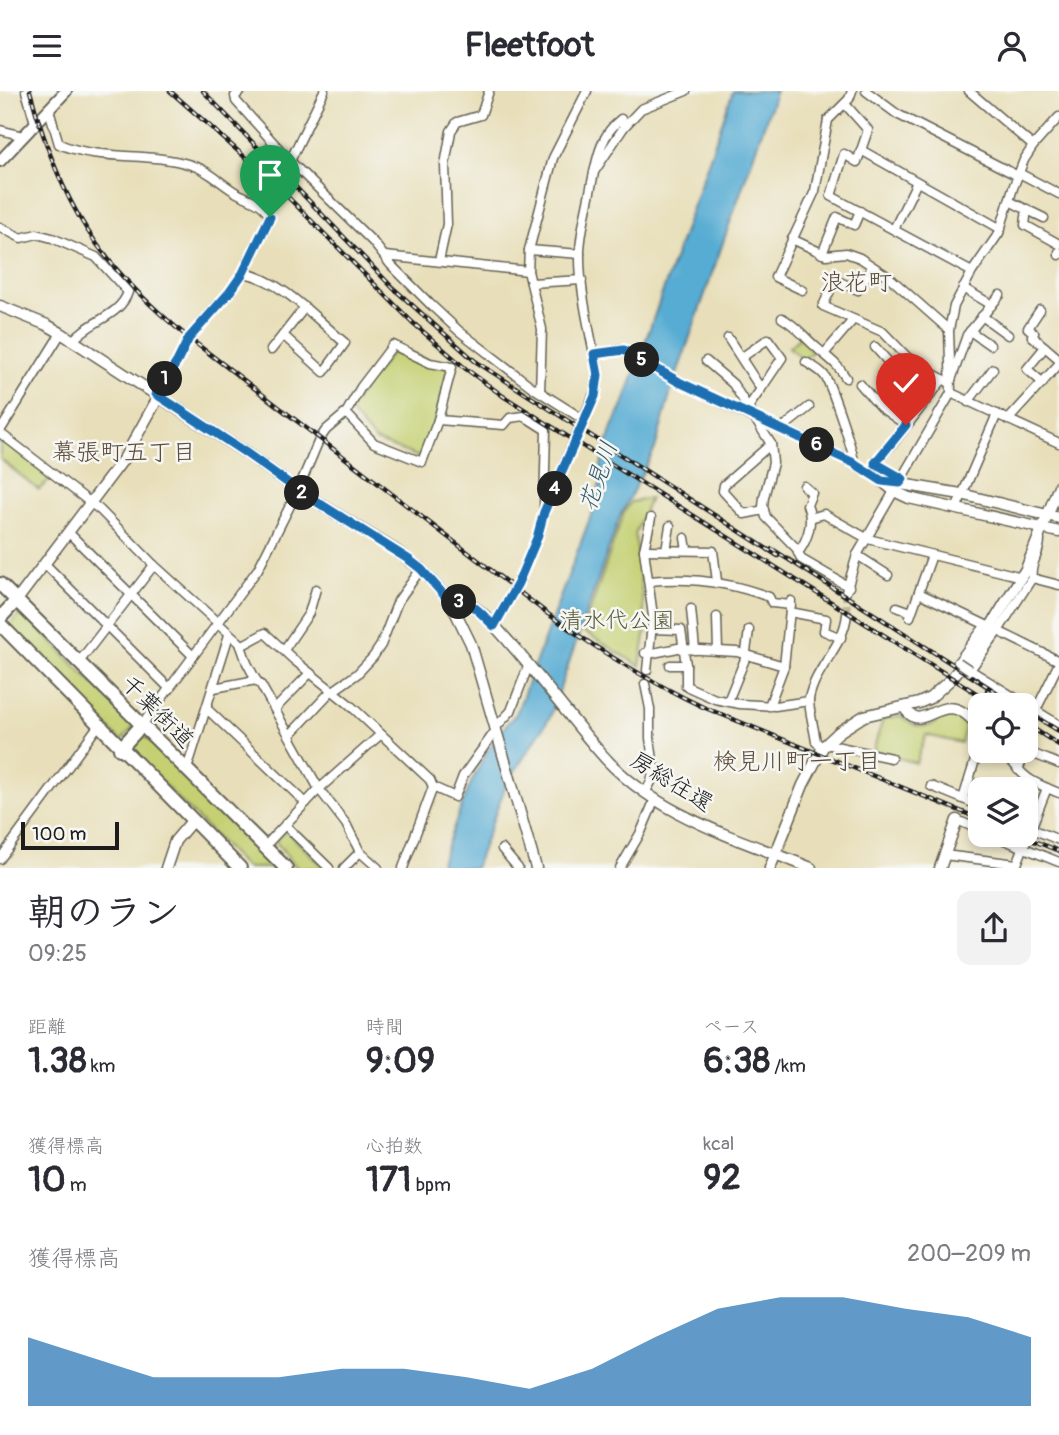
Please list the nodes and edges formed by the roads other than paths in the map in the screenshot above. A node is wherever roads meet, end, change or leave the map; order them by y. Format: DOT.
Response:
graph roads {
  1 [pos="26,91"];
  2 [pos="66,91"];
  3 [pos="241,91"];
  4 [pos="324,91"];
  5 [pos="489,91"];
  6 [pos="587,91"];
  7 [pos="686,91"];
  8 [pos="852,91"];
  9 [pos="866,91"];
  10 [pos="969,91"];
  11 [pos="845,104"];
  12 [pos="48,110"];
  13 [pos="1059,117"];
  14 [pos="35,123"];
  15 [pos="0,130"];
  16 [pos="23,136"];
  17 [pos="1034,146"];
  18 [pos="861,150"];
  19 [pos="0,161"];
  20 [pos="290,161"];
  21 [pos="1018,175"];
  22 [pos="917,182"];
  23 [pos="1059,194"];
  24 [pos="1009,201"];
  25 [pos="1027,209"];
  26 [pos="860,211"];
  27 [pos="0,227"];
  28 [pos="894,229"];
  29 [pos="1001,229"];
  30 [pos="1033,230"];
  31 [pos="792,239"];
  32 [pos="1059,243"];
  33 [pos="529,250"];
  34 [pos="580,254"];
  35 [pos="822,254"];
  36 [pos="385,256"];
  37 [pos="439,261"];
  38 [pos="872,267"];
  39 [pos="528,271"];
  40 [pos="972,272"];
  41 [pos="243,273"];
  42 [pos="582,280"];
  43 [pos="531,283"];
  44 [pos="963,288"];
  45 [pos="802,290"];
  46 [pos="1000,295"];
  47 [pos="992,305"];
  48 [pos="0,306"];
  49 [pos="304,307"];
  50 [pos="1040,310"];
  51 [pos="982,316"];
  52 [pos="782,318"];
  53 [pos="853,320"];
  54 [pos="949,330"];
  55 [pos="970,331"];
  56 [pos="61,334"];
  57 [pos="282,335"];
  58 [pos="1008,335"];
  59 [pos="728,338"];
  60 [pos="73,341"];
  61 [pos="990,345"];
  62 [pos="875,347"];
  63 [pos="1045,347"];
  64 [pos="271,350"];
  65 [pos="594,354"];
  66 [pos="824,354"];
  67 [pos="741,358"];
  68 [pos="706,361"];
  69 [pos="806,362"];
  70 [pos="1059,362"];
  71 [pos="919,366"];
  72 [pos="993,369"];
  73 [pos="846,377"];
  74 [pos="946,381"];
  75 [pos="1043,383"];
  76 [pos="860,384"];
  77 [pos="761,389"];
  78 [pos="540,392"];
  79 [pos="951,393"];
  80 [pos="158,395"];
  81 [pos="968,402"];
  82 [pos="749,406"];
  83 [pos="809,407"];
  84 [pos="346,413"];
  85 [pos="997,414"];
  86 [pos="581,418"];
  87 [pos="438,420"];
  88 [pos="758,420"];
  89 [pos="1008,420"];
  90 [pos="906,425"];
  91 [pos="781,429"];
  92 [pos="0,432"];
  93 [pos="1059,443"];
  94 [pos="771,444"];
  95 [pos="854,463"];
  96 [pos="882,481"];
  97 [pos="899,484"];
  98 [pos="804,486"];
  99 [pos="1059,486"];
  100 [pos="298,490"];
  101 [pos="961,494"];
  102 [pos="90,502"];
  103 [pos="956,509"];
  104 [pos="764,510"];
  105 [pos="544,512"];
  106 [pos="1047,515"];
  107 [pos="652,518"];
  108 [pos="810,518"];
  109 [pos="1059,518"];
  110 [pos="670,526"];
  111 [pos="1041,531"];
  112 [pos="1059,532"];
  113 [pos="69,533"];
  114 [pos="685,538"];
  115 [pos="867,538"];
  116 [pos="644,550"];
  117 [pos="666,550"];
  118 [pos="687,550"];
  119 [pos="798,552"];
  120 [pos="857,555"];
  121 [pos="932,555"];
  122 [pos="45,564"];
  123 [pos="154,565"];
  124 [pos="421,569"];
  125 [pos="888,575"];
  126 [pos="1018,576"];
  127 [pos="1032,578"];
  128 [pos="649,581"];
  129 [pos="717,581"];
  130 [pos="0,584"];
  131 [pos="1059,585"];
  132 [pos="316,589"];
  133 [pos="919,593"];
  134 [pos="131,595"];
  135 [pos="17,600"];
  136 [pos="451,603"];
  137 [pos="791,606"];
  138 [pos="897,607"];
  139 [pos="691,609"];
  140 [pos="847,614"];
  141 [pos="717,617"];
  142 [pos="0,618"];
  143 [pos="0,624"];
  144 [pos="217,624"];
  145 [pos="986,625"];
  146 [pos="107,626"];
  147 [pos="494,626"];
  148 [pos="652,629"];
  149 [pos="749,630"];
  150 [pos="998,631"];
  151 [pos="229,635"];
  152 [pos="841,638"];
  153 [pos="241,646"];
  154 [pos="683,648"];
  155 [pos="284,650"];
  156 [pos="695,650"];
  157 [pos="718,651"];
  158 [pos="647,653"];
  159 [pos="744,654"];
  160 [pos="193,656"];
  161 [pos="79,662"];
  162 [pos="1059,662"];
  163 [pos="530,665"];
  164 [pos="670,665"];
  165 [pos="686,665"];
  166 [pos="784,666"];
  167 [pos="647,670"];
  168 [pos="970,670"];
  169 [pos="310,673"];
  170 [pos="256,680"];
  171 [pos="645,684"];
  172 [pos="214,688"];
  173 [pos="170,689"];
  174 [pos="333,691"];
  175 [pos="1007,693"];
  176 [pos="728,701"];
  177 [pos="808,701"];
  178 [pos="1038,704"];
  179 [pos="769,706"];
  180 [pos="904,707"];
  181 [pos="207,709"];
  182 [pos="275,709"];
  183 [pos="1038,712"];
  184 [pos="968,714"];
  185 [pos="142,725"];
  186 [pos="1059,725"];
  187 [pos="97,726"];
  188 [pos="496,730"];
  189 [pos="380,735"];
  190 [pos="290,736"];
  191 [pos="824,745"];
  192 [pos="120,749"];
  193 [pos="891,758"];
  194 [pos="974,763"];
  195 [pos="1013,763"];
  196 [pos="1059,764"];
  197 [pos="187,769"];
  198 [pos="1018,770"];
  199 [pos="1025,777"];
  200 [pos="1038,784"];
  201 [pos="931,786"];
  202 [pos="433,787"];
  203 [pos="1047,788"];
  204 [pos="319,789"];
  205 [pos="645,793"];
  206 [pos="1059,793"];
  207 [pos="1038,794"];
  208 [pos="655,799"];
  209 [pos="963,799"];
  210 [pos="1042,800"];
  211 [pos="968,801"];
  212 [pos="306,803"];
  213 [pos="1038,809"];
  214 [pos="957,820"];
  215 [pos="192,821"];
  216 [pos="285,825"];
  217 [pos="968,825"];
  218 [pos="1038,830"];
  219 [pos="1059,840"];
  220 [pos="265,846"];
  221 [pos="1023,848"];
  222 [pos="502,849"];
  223 [pos="360,852"];
  224 [pos="775,853"];
  225 [pos="944,855"];
  226 [pos="0,859"];
  227 [pos="1059,862"];
  228 [pos="986,864"];
  229 [pos="1017,866"];
  230 [pos="623,867"];
  231 [pos="166,868"];
  232 [pos="240,868"];
  233 [pos="286,868"];
  234 [pos="329,868"];
  235 [pos="344,868"];
  236 [pos="377,868"];
  237 [pos="403,868"];
  238 [pos="518,868"];
  239 [pos="536,868"];
  240 [pos="770,868"];
  241 [pos="811,868"];
  242 [pos="940,868"];
  1 -- 14 [label="street"];
  2 -- 12 [label="main road"];
  3 -- 20 [label="street"];
  4 -- 20 [label="street"];
  5 -- 37 [label="street"];
  6 -- 33 [label="street"];
  7 -- 34 [label="street"];
  8 -- 11 [label="street"];
  9 -- 21 [label="street"];
  10 -- 17 [label="street"];
  11 -- 18 [label="street"];
  11 -- 31 [label="street"];
  12 -- 14 [label="main road"];
  12 -- 41 [label="street"];
  13 -- 17 [label="street"];
  14 -- 16 [label="main road"];
  15 -- 16 [label="street"];
  16 -- 19 [label="main road"];
  17 -- 21 [label="street"];
  18 -- 22 [label="street"];
  18 -- 26 [label="street"];
  20 -- 36 [label="street"];
  21 -- 23 [label="street"];
  21 -- 24 [label="street"];
  22 -- 28 [label="street"];
  22 -- 29 [label="street"];
  24 -- 25 [label="street"];
  24 -- 29 [label="street"];
  25 -- 30 [label="street"];
  25 -- 30 [label="street"];
  26 -- 28 [label="street"];
  26 -- 35 [label="street"];
  27 -- 60 [label="street"];
  28 -- 40 [label="street"];
  29 -- 40 [label="street"];
  30 -- 32 [label="street"];
  31 -- 35 [label="street"];
  31 -- 45 [label="street"];
  33 -- 34 [label="street"];
  33 -- 39 [label="street"];
  34 -- 42 [label="street"];
  35 -- 38 [label="street"];
  36 -- 37 [label="street"];
  36 -- 78 [label="street"];
  37 -- 39 [label="street"];
  38 -- 53 [label="street"];
  38 -- 54 [label="street"];
  39 -- 43 [label="street"];
  40 -- 44 [label="street"];
  41 -- 49 [label="street"];
  41 -- 80 [label="street"];
  42 -- 43 [label="street"];
  42 -- 65 [label="street"];
  43 -- 78 [label="street"];
  44 -- 47 [label="street"];
  44 -- 54 [label="street"];
  46 -- 47 [label="street"];
  47 -- 51 [label="street"];
  48 -- 56 [label="street"];
  49 -- 57 [label="street"];
  49 -- 57 [label="street"];
  50 -- 63 [label="street"];
  51 -- 55 [label="street"];
  51 -- 58 [label="street"];
  52 -- 66 [label="street"];
  53 -- 66 [label="street"];
  53 -- 71 [label="street"];
  54 -- 74 [label="street"];
  55 -- 61 [label="street"];
  55 -- 74 [label="street"];
  56 -- 60 [label="street"];
  56 -- 92 [label="street"];
  57 -- 64 [label="street"];
  59 -- 67 [label="street"];
  60 -- 80 [label="street"];
  62 -- 71 [label="street"];
  63 -- 70 [label="street"];
  63 -- 75 [label="street"];
  65 -- 88 [label="street"];
  65 -- 105 [label="street"];
  66 -- 73 [label="street"];
  67 -- 77 [label="street"];
  67 -- 77 [label="street"];
  68 -- 82 [label="street"];
  69 -- 95 [label="street"];
  70 -- 75 [label="street"];
  71 -- 74 [label="street"];
  72 -- 81 [label="street"];
  74 -- 79 [label="street"];
  74 -- 90 [label="street"];
  75 -- 89 [label="street"];
  76 -- 90 [label="street"];
  77 -- 82 [label="street"];
  78 -- 86 [label="street"];
  79 -- 81 [label="street"];
  79 -- 97 [label="street"];
  80 -- 100 [label="street"];
  80 -- 102 [label="street"];
  81 -- 85 [label="street"];
  82 -- 88 [label="street"];
  83 -- 91 [label="street"];
  84 -- 87 [label="street"];
  84 -- 87 [label="street"];
  84 -- 100 [label="street"];
  85 -- 89 [label="street"];
  85 -- 101 [label="street"];
  87 -- 105 [label="street"];
  88 -- 91 [label="street"];
  88 -- 94 [label="street"];
  89 -- 93 [label="street"];
  90 -- 97 [label="street"];
  91 -- 95 [label="street"];
  92 -- 102 [label="street"];
  94 -- 104 [label="street"];
  94 -- 104 [label="street"];
  95 -- 96 [label="street"];
  96 -- 97 [label="street"];
  97 -- 101 [label="street"];
  97 -- 103 [label="street"];
  97 -- 115 [label="street"];
  98 -- 108 [label="street"];
  99 -- 106 [label="street"];
  100 -- 124 [label="street"];
  100 -- 144 [label="street"];
  101 -- 103 [label="street"];
  101 -- 106 [label="street"];
  102 -- 113 [label="street"];
  102 -- 123 [label="street"];
  103 -- 111 [label="street"];
  104 -- 119 [label="street"];
  105 -- 147 [label="street"];
  106 -- 109 [label="street"];
  106 -- 111 [label="street"];
  107 -- 116 [label="street"];
  108 -- 115 [label="street"];
  108 -- 119 [label="street"];
  110 -- 117 [label="street"];
  111 -- 112 [label="street"];
  111 -- 126 [label="street"];
  111 -- 127 [label="street"];
  111 -- 180 [label="street"];
  113 -- 122 [label="street"];
  113 -- 134 [label="street"];
  114 -- 118 [label="street"];
  115 -- 120 [label="street"];
  115 -- 121 [label="street"];
  116 -- 117 [label="street"];
  116 -- 128 [label="street"];
  117 -- 118 [label="street"];
  118 -- 129 [label="street"];
  119 -- 120 [label="street"];
  120 -- 125 [label="street"];
  121 -- 126 [label="street"];
  121 -- 133 [label="street"];
  122 -- 135 [label="street"];
  122 -- 146 [label="street"];
  123 -- 134 [label="street"];
  123 -- 144 [label="street"];
  124 -- 136 [label="street"];
  124 -- 174 [label="street"];
  126 -- 145 [label="street"];
  127 -- 131 [label="street"];
  127 -- 150 [label="street"];
  128 -- 129 [label="street"];
  128 -- 148 [label="street"];
  129 -- 137 [label="street"];
  130 -- 135 [label="highway, 千葉街道"];
  132 -- 155 [label="street"];
  133 -- 138 [label="street"];
  133 -- 145 [label="street"];
  134 -- 146 [label="street"];
  134 -- 160 [label="street"];
  135 -- 142 [label="highway"];
  135 -- 161 [label="highway, 千葉街道"];
  136 -- 147 [label="street"];
  136 -- 188 [label="street"];
  137 -- 152 [label="street"];
  137 -- 166 [label="street"];
  139 -- 156 [label="street"];
  140 -- 152 [label="street"];
  141 -- 157 [label="street"];
  143 -- 187 [label="highway"];
  144 -- 151 [label="street"];
  144 -- 160 [label="street"];
  145 -- 168 [label="street, bridge"];
  146 -- 161 [label="street"];
  146 -- 173 [label="street"];
  147 -- 163 [label="street"];
  148 -- 154 [label="street"];
  148 -- 158 [label="street"];
  149 -- 159 [label="street"];
  150 -- 162 [label="street"];
  150 -- 168 [label="street"];
  151 -- 153 [label="street"];
  151 -- 172 [label="street"];
  152 -- 177 [label="street"];
  153 -- 155 [label="street"];
  153 -- 170 [label="street"];
  154 -- 156 [label="street"];
  154 -- 158 [label="street"];
  154 -- 165 [label="street"];
  155 -- 169 [label="street"];
  156 -- 157 [label="street"];
  157 -- 159 [label="street"];
  158 -- 167 [label="street"];
  159 -- 166 [label="street"];
  159 -- 176 [label="street"];
  160 -- 173 [label="street"];
  161 -- 185 [label="highway, 千葉街道"];
  162 -- 178 [label="street"];
  163 -- 188 [label="street"];
  163 -- 205 [label="street, 房総往還"];
  164 -- 165 [label="street"];
  165 -- 176 [label="street"];
  166 -- 179 [label="street"];
  168 -- 175 [label="street"];
  169 -- 174 [label="street"];
  169 -- 182 [label="street"];
  170 -- 172 [label="street"];
  170 -- 182 [label="street"];
  171 -- 205 [label="street"];
  172 -- 181 [label="street"];
  173 -- 185 [label="street"];
  174 -- 189 [label="street"];
  174 -- 190 [label="street"];
  176 -- 179 [label="street"];
  177 -- 179 [label="street"];
  177 -- 191 [label="street"];
  180 -- 184 [label="street"];
  180 -- 191 [label="street"];
  181 -- 197 [label="street"];
  181 -- 212 [label="street"];
  182 -- 190 [label="street"];
  183 -- 186 [label="street"];
  185 -- 192 [label="highway"];
  185 -- 197 [label="highway, 千葉街道"];
  187 -- 192 [label="highway"];
  187 -- 226 [label="street"];
  188 -- 202 [label="street"];
  188 -- 239 [label="street"];
  189 -- 202 [label="street"];
  189 -- 204 [label="street"];
  190 -- 204 [label="street"];
  191 -- 193 [label="street"];
  191 -- 224 [label="street"];
  192 -- 215 [label="highway"];
  194 -- 209 [label="street"];
  195 -- 198 [label="street"];
  196 -- 198 [label="street"];
  197 -- 220 [label="highway, 千葉街道"];
  198 -- 199 [label="street"];
  200 -- 203 [label="street"];
  201 -- 209 [label="street"];
  202 -- 237 [label="street"];
  203 -- 206 [label="street"];
  203 -- 210 [label="street"];
  204 -- 212 [label="street"];
  204 -- 223 [label="street"];
  205 -- 208 [label="street, 房総往還"];
  207 -- 210 [label="street"];
  208 -- 224 [label="street, 房総往還"];
  208 -- 230 [label="street"];
  209 -- 211 [label="street"];
  210 -- 213 [label="street"];
  212 -- 216 [label="street"];
  214 -- 217 [label="street"];
  214 -- 225 [label="street"];
  215 -- 231 [label="street"];
  215 -- 232 [label="highway"];
  216 -- 220 [label="street"];
  216 -- 234 [label="street"];
  218 -- 219 [label="street"];
  220 -- 233 [label="highway, 千葉街道"];
  221 -- 227 [label="street"];
  221 -- 229 [label="street"];
  222 -- 238 [label="street"];
  223 -- 235 [label="street"];
  223 -- 236 [label="street"];
  224 -- 240 [label="street"];
  224 -- 241 [label="street, 房総往還"];
  225 -- 228 [label="street"];
  225 -- 242 [label="street"];
  228 -- 229 [label="street"];
}
